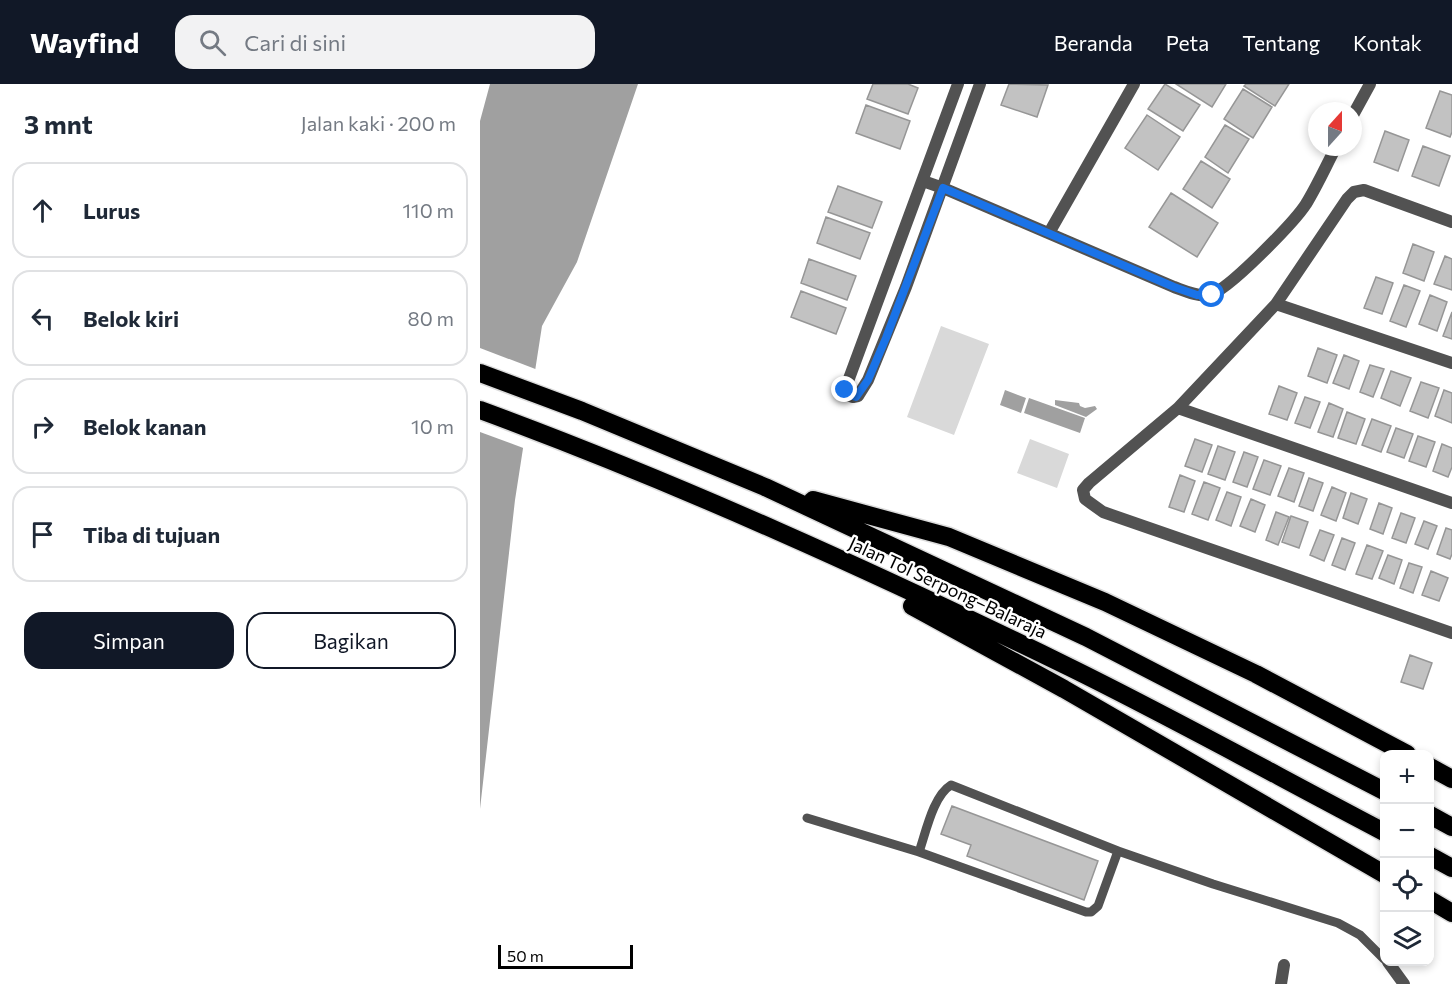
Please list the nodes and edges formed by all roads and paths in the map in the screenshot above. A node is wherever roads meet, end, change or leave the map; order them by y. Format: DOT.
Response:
graph roads {
  1 [pos="958,84"];
  2 [pos="980,84"];
  3 [pos="1134,84"];
  4 [pos="1370,84"];
  5 [pos="1360,102"];
  6 [pos="1331,156"];
  7 [pos="923,181"];
  8 [pos="943,188"];
  9 [pos="1452,222"];
  10 [pos="1049,233"];
  11 [pos="1276,304"];
  12 [pos="1452,363"];
  13 [pos="480,373"];
  14 [pos="1178,408"];
  15 [pos="480,410"];
  16 [pos="765,487"];
  17 [pos="1452,503"];
  18 [pos="758,521"];
  19 [pos="1452,633"];
  20 [pos="1399,750"];
  21 [pos="1434,768"];
  22 [pos="1452,778"];
  23 [pos="1380,789"];
  24 [pos="1434,817"];
  25 [pos="807,818"];
  26 [pos="1452,827"];
  27 [pos="1380,830"];
  28 [pos="1118,851"];
  29 [pos="919,852"];
  30 [pos="1434,858"];
  31 [pos="1452,868"];
  32 [pos="1380,872"];
  33 [pos="1434,902"];
  34 [pos="1452,913"];
  35 [pos="1380,955"];
  36 [pos="1284,965"];
  37 [pos="1390,966"];
  38 [pos="1281,984"];
  39 [pos="1404,984"];
  1 -- 7 [label="street"];
  2 -- 8 [label="street"];
  3 -- 10 [label="street"];
  4 -- 5 [label="street"];
  6 -- 10 [label="street"];
  7 -- 8 [label="street"];
  7 -- 8 [label="street"];
  8 -- 10 [label="street"];
  9 -- 11 [label="street"];
  11 -- 12 [label="street"];
  11 -- 14 [label="street"];
  13 -- 16 [label="highway, Jalan Tol Serpong–Balaraja"];
  14 -- 17 [label="street"];
  14 -- 19 [label="street"];
  15 -- 18 [label="highway, Jalan Tol Serpong–Balaraja"];
  16 -- 20 [label="highway"];
  16 -- 23 [label="highway, Jalan Tol Serpong–Balaraja"];
  18 -- 27 [label="highway, Jalan Tol Serpong–Balaraja"];
  18 -- 32 [label="highway"];
  21 -- 22 [label="highway"];
  24 -- 26 [label="highway"];
  25 -- 29 [label="lane"];
  28 -- 29 [label="lane"];
  28 -- 29 [label="lane"];
  28 -- 35 [label="lane"];
  30 -- 31 [label="highway"];
  33 -- 34 [label="highway"];
  36 -- 38 [label="street"];
  37 -- 39 [label="street"];
}
